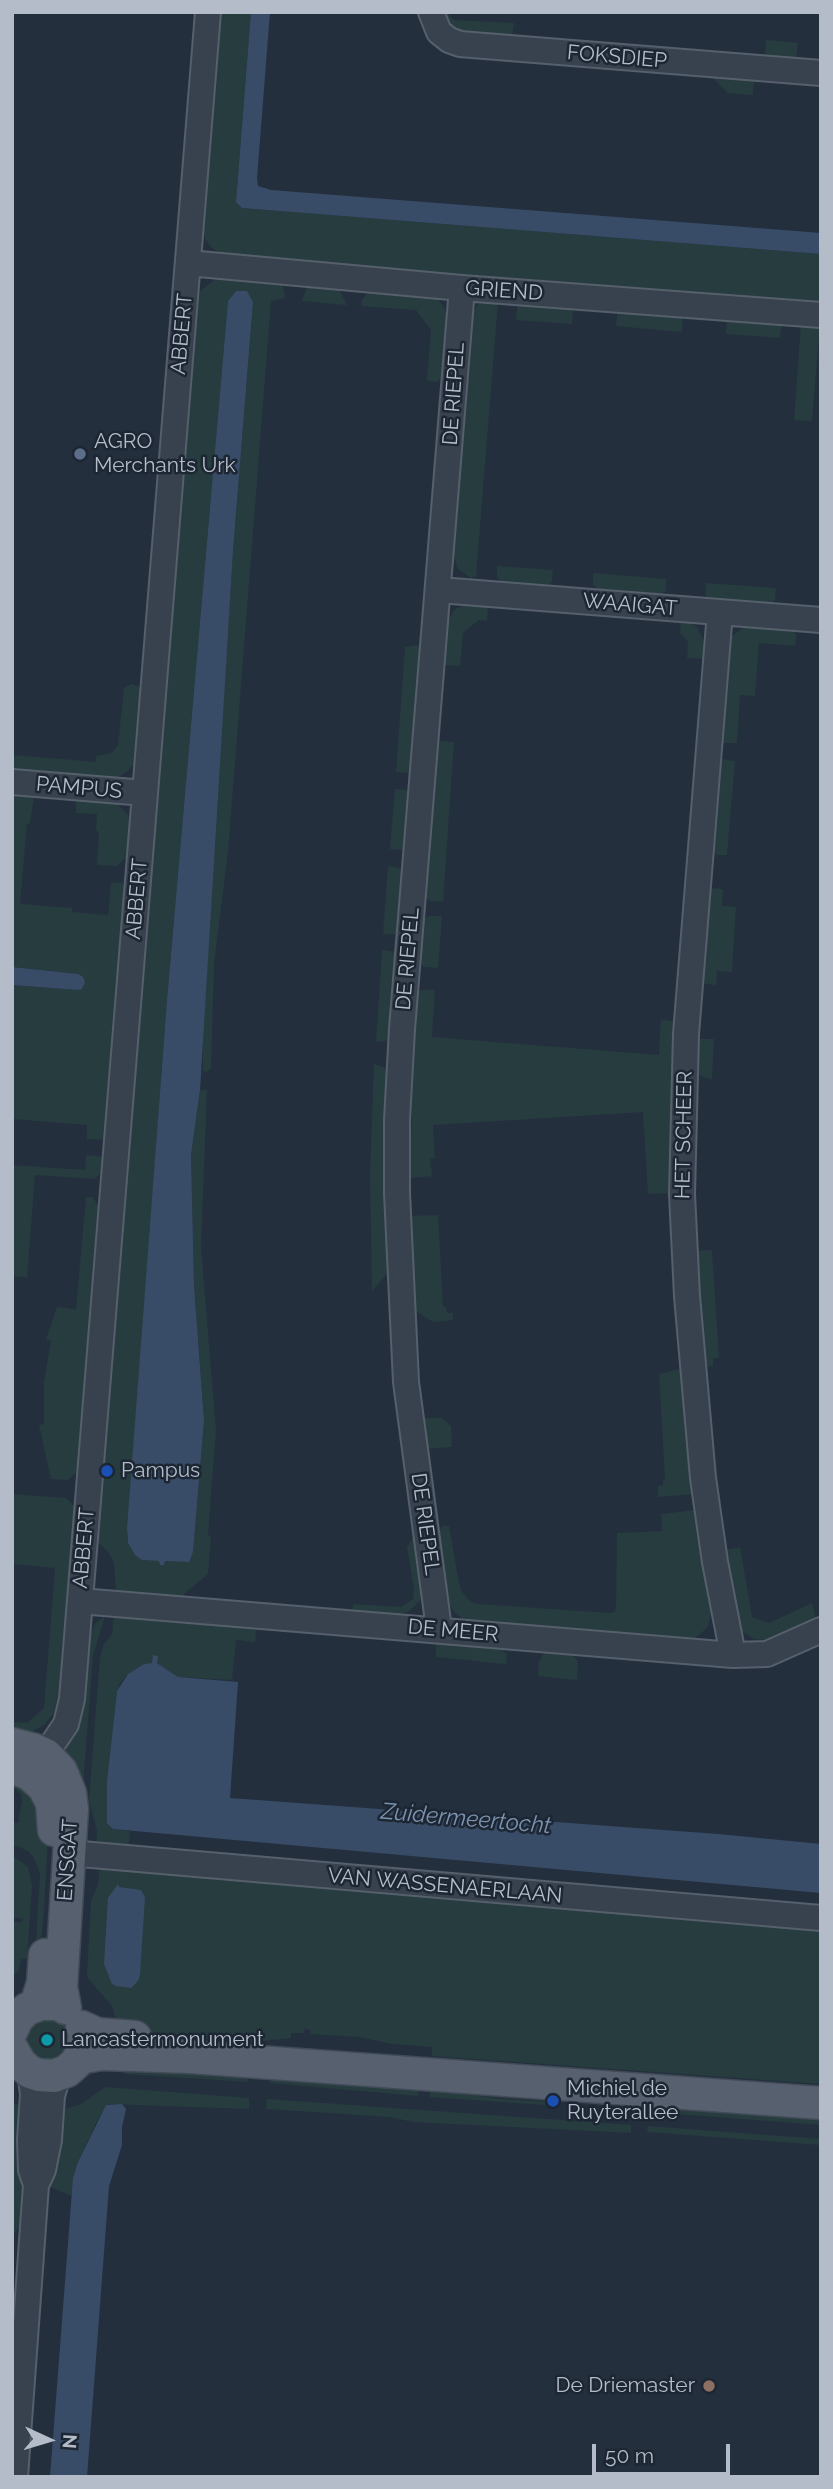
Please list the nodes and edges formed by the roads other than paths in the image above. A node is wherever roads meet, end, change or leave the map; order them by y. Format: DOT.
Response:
graph roads {
  1 [pos="208,12"];
  2 [pos="431,12"];
  3 [pos="821,73"];
  4 [pos="188,263"];
  5 [pos="462,288"];
  6 [pos="821,314"];
  7 [pos="439,590"];
  8 [pos="720,612"];
  9 [pos="821,620"];
  10 [pos="12,782"];
  11 [pos="145,793"];
  12 [pos="80,1601"];
  13 [pos="439,1629"];
  14 [pos="821,1630"];
  15 [pos="733,1655"];
  16 [pos="12,1744"];
  17 [pos="30,1766"];
  18 [pos="69,1853"];
  19 [pos="821,1918"];
  20 [pos="12,2030"];
  21 [pos="52,2042"];
  22 [pos="821,2089"];
  23 [pos="821,2103"];
  24 [pos="22,2259"];
  25 [pos="15,2477"];
  1 -- 4 [label="street, ABBERT"];
  2 -- 3 [label="street, FOKSDIEP"];
  4 -- 5 [label="street, GRIEND"];
  4 -- 11 [label="street, ABBERT"];
  5 -- 6 [label="street, GRIEND"];
  5 -- 7 [label="street, DE RIEPEL"];
  7 -- 8 [label="street, WAAIGAT"];
  7 -- 13 [label="street, DE RIEPEL"];
  8 -- 9 [label="street, WAAIGAT"];
  8 -- 15 [label="street, HET SCHEER"];
  10 -- 11 [label="street, PAMPUS"];
  11 -- 12 [label="street, ABBERT"];
  12 -- 13 [label="street, DE MEER"];
  12 -- 17 [label="street, ABBERT"];
  13 -- 15 [label="street, DE MEER"];
  14 -- 15 [label="street, DE MEER"];
  16 -- 17 [label="main road"];
  17 -- 18 [label="main road, ENSGAT"];
  17 -- 21 [label="main road, ENSGAT"];
  18 -- 19 [label="street, VAN WASSENAERLAAN"];
  18 -- 21 [label="main road, ENSGAT"];
  20 -- 21 [label="main road"];
  21 -- 22 [label="main road"];
  21 -- 23 [label="main road"];
  21 -- 24 [label="street"];
  24 -- 25 [label="street"];
}
